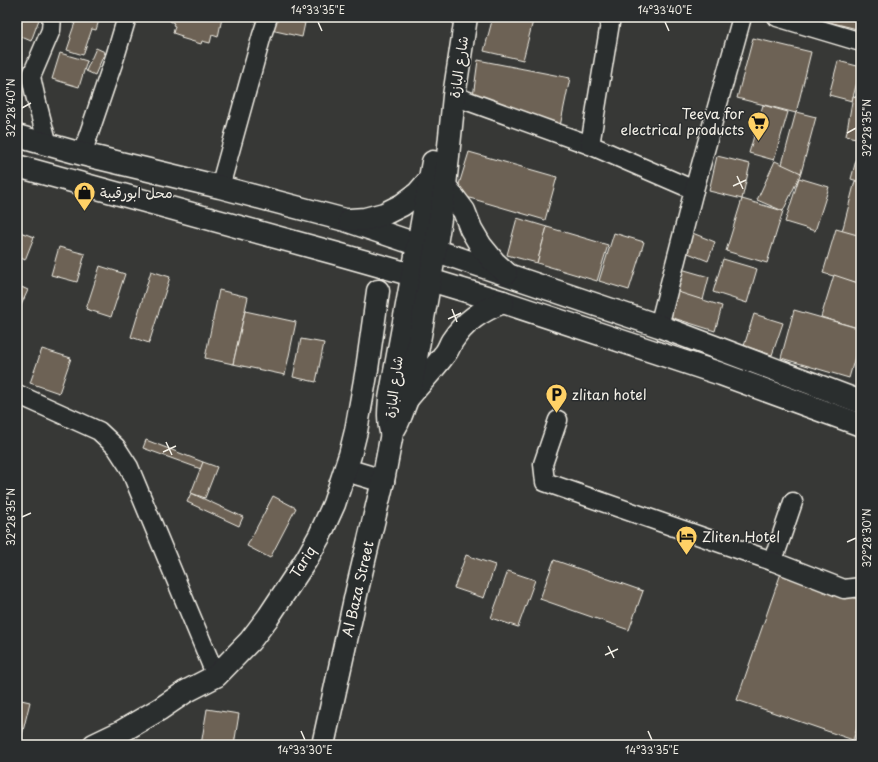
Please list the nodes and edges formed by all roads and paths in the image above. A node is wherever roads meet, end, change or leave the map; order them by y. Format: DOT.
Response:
graph roads {
  1 [pos="52,17"];
  2 [pos="127,17"];
  3 [pos="268,17"];
  4 [pos="454,17"];
  5 [pos="466,17"];
  6 [pos="611,17"];
  7 [pos="742,17"];
  8 [pos="777,17"];
  9 [pos="861,42"];
  10 [pos="454,96"];
  11 [pos="17,136"];
  12 [pos="48,145"];
  13 [pos="590,145"];
  14 [pos="82,154"];
  15 [pos="17,166"];
  16 [pos="72,181"];
  17 [pos="438,182"];
  18 [pos="220,187"];
  19 [pos="694,190"];
  20 [pos="345,220"];
  21 [pos="427,248"];
  22 [pos="338,254"];
  23 [pos="509,276"];
  24 [pos="421,278"];
  25 [pos="378,291"];
  26 [pos="503,302"];
  27 [pos="659,326"];
  28 [pos="401,335"];
  29 [pos="651,351"];
  30 [pos="17,394"];
  31 [pos="407,399"];
  32 [pos="861,402"];
  33 [pos="558,420"];
  34 [pos="861,425"];
  35 [pos="392,433"];
  36 [pos="346,470"];
  37 [pos="383,481"];
  38 [pos="793,502"];
  39 [pos="772,561"];
  40 [pos="861,587"];
  41 [pos="216,676"];
  42 [pos="94,745"];
  43 [pos="324,745"];
  1 -- 12 [label="street"];
  2 -- 14 [label="street"];
  3 -- 18 [label="street"];
  4 -- 17 [label="main road, شارع البازة"];
  5 -- 10 [label="main road, شارع البازة"];
  6 -- 13 [label="street"];
  7 -- 19 [label="street"];
  8 -- 9 [label="street"];
  10 -- 13 [label="street"];
  10 -- 17 [label="main road, شارع البازة"];
  11 -- 12 [label="main road"];
  12 -- 14 [label="main road"];
  13 -- 19 [label="street"];
  14 -- 16 [label="main road"];
  14 -- 18 [label="main road"];
  15 -- 16 [label="main road"];
  16 -- 22 [label="main road"];
  17 -- 20 [label="main road"];
  17 -- 21 [label="main road, شارع البازة"];
  17 -- 23 [label="main road"];
  18 -- 20 [label="main road"];
  19 -- 27 [label="street"];
  20 -- 21 [label="main road"];
  21 -- 23 [label="main road"];
  21 -- 24 [label="main road, شارع البازة"];
  22 -- 24 [label="main road"];
  22 -- 25 [label="main road"];
  23 -- 27 [label="main road"];
  24 -- 26 [label="main road"];
  24 -- 28 [label="main road, شارع البازة"];
  24 -- 31 [label="main road, شارع البازة"];
  25 -- 28 [label="main road"];
  25 -- 36 [label="main road, Tariq"];
  26 -- 29 [label="main road"];
  26 -- 31 [label="main road"];
  27 -- 29 [label="main road"];
  27 -- 32 [label="main road"];
  28 -- 35 [label="main road, شارع البازة"];
  29 -- 34 [label="main road"];
  30 -- 41 [label="street"];
  31 -- 35 [label="main road, شارع البازة"];
  33 -- 39 [label="street"];
  35 -- 37 [label="main road, Al Baza Street"];
  36 -- 37 [label="main road"];
  36 -- 41 [label="main road, Tariq"];
  37 -- 43 [label="main road, Al Baza Street"];
  38 -- 39 [label="street"];
  39 -- 40 [label="street"];
  41 -- 42 [label="main road, Tariq"];
}
